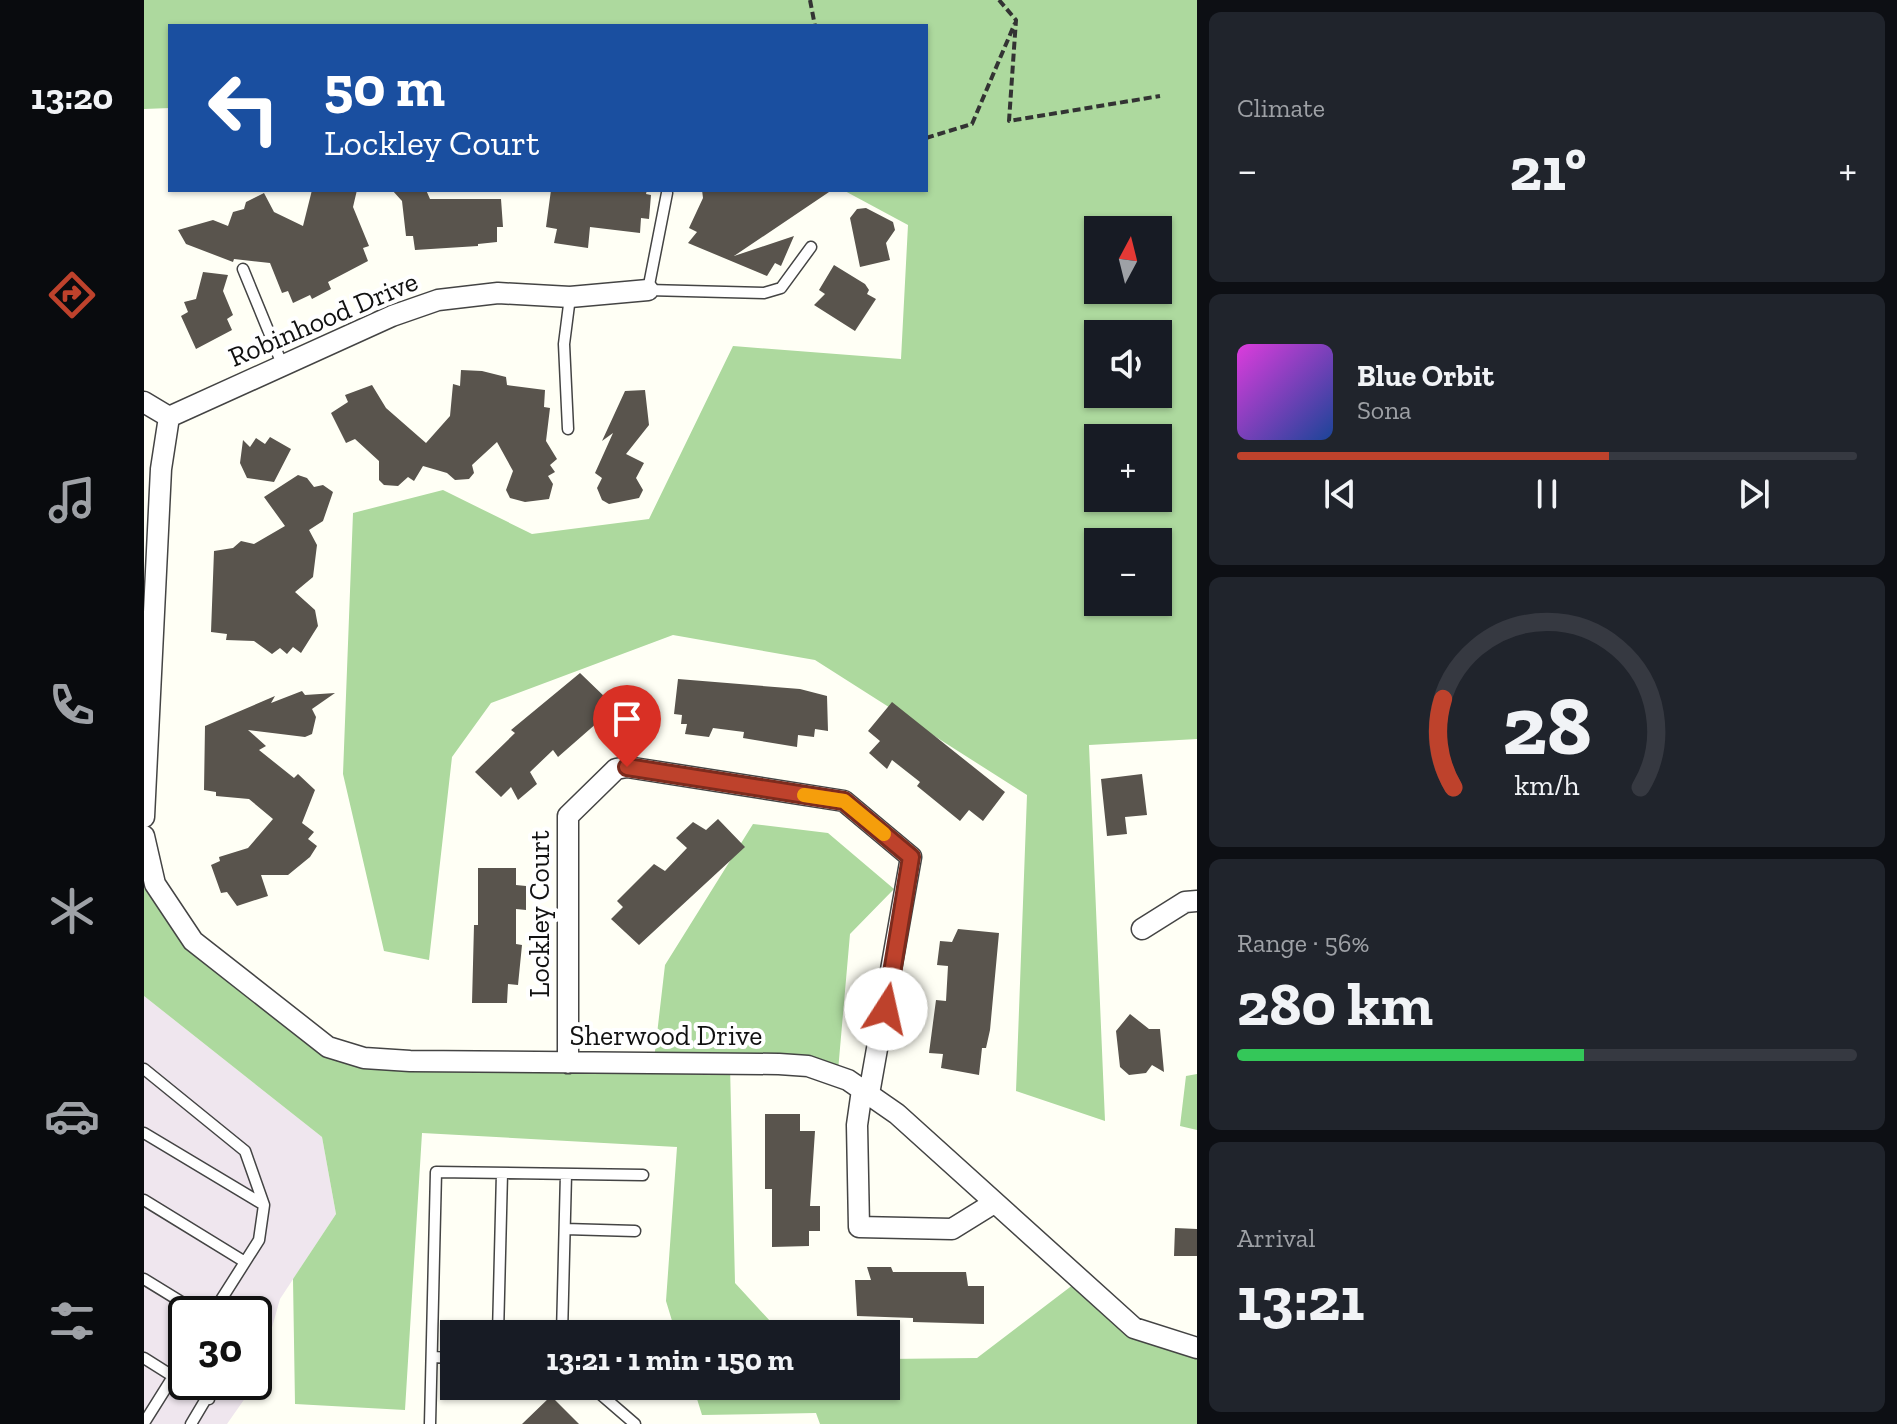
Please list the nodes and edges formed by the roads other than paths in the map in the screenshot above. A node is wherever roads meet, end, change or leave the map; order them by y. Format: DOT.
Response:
graph roads {
  1 [pos="667,193"];
  2 [pos="811,247"];
  3 [pos="243,269"];
  4 [pos="648,290"];
  5 [pos="570,297"];
  6 [pos="282,364"];
  7 [pos="144,402"];
  8 [pos="169,417"];
  9 [pos="568,429"];
  10 [pos="144,817"];
  11 [pos="144,836"];
  12 [pos="1197,901"];
  13 [pos="1142,929"];
  14 [pos="568,1063"];
  15 [pos="144,1069"];
  16 [pos="865,1092"];
  17 [pos="144,1133"];
  18 [pos="502,1173"];
  19 [pos="566,1174"];
  20 [pos="643,1175"];
  21 [pos="144,1200"];
  22 [pos="994,1203"];
  23 [pos="264,1205"];
  24 [pos="565,1229"];
  25 [pos="635,1231"];
  26 [pos="245,1262"];
  27 [pos="144,1279"];
  28 [pos="172,1296"];
  29 [pos="223,1296"];
  30 [pos="498,1320"];
  31 [pos="562,1320"];
  32 [pos="1197,1348"];
  33 [pos="432,1357"];
  34 [pos="440,1357"];
  35 [pos="144,1358"];
  36 [pos="168,1373"];
  37 [pos="168,1384"];
  38 [pos="208,1400"];
  39 [pos="607,1400"];
  40 [pos="144,1423"];
  41 [pos="191,1424"];
  42 [pos="430,1424"];
  43 [pos="635,1424"];
  1 -- 4 [label="lane"];
  2 -- 4 [label="lane"];
  3 -- 6 [label="lane"];
  4 -- 5 [label="street, Robinhood Drive"];
  5 -- 6 [label="street, Robinhood Drive"];
  5 -- 9 [label="lane"];
  6 -- 8 [label="street, Robinhood Drive"];
  7 -- 8 [label="street"];
  8 -- 10 [label="street"];
  11 -- 14 [label="street, Sherwood Drive"];
  12 -- 13 [label="street"];
  14 -- 16 [label="street, Sherwood Drive"];
  14 -- 16 [label="street, Lockley Court"];
  15 -- 23 [label="lane"];
  16 -- 22 [label="street, Sherwood Drive"];
  16 -- 22 [label="street"];
  17 -- 23 [label="lane"];
  18 -- 19 [label="lane"];
  18 -- 30 [label="lane"];
  18 -- 33 [label="lane"];
  19 -- 20 [label="lane"];
  19 -- 24 [label="lane"];
  21 -- 26 [label="lane"];
  22 -- 32 [label="street, Sherwood Drive"];
  23 -- 26 [label="lane"];
  24 -- 25 [label="lane"];
  24 -- 31 [label="lane"];
  26 -- 29 [label="lane"];
  27 -- 28 [label="lane"];
  33 -- 34 [label="lane"];
  33 -- 42 [label="lane"];
  35 -- 36 [label="lane"];
  37 -- 40 [label="lane"];
  38 -- 41 [label="lane"];
  39 -- 43 [label="lane"];
}
